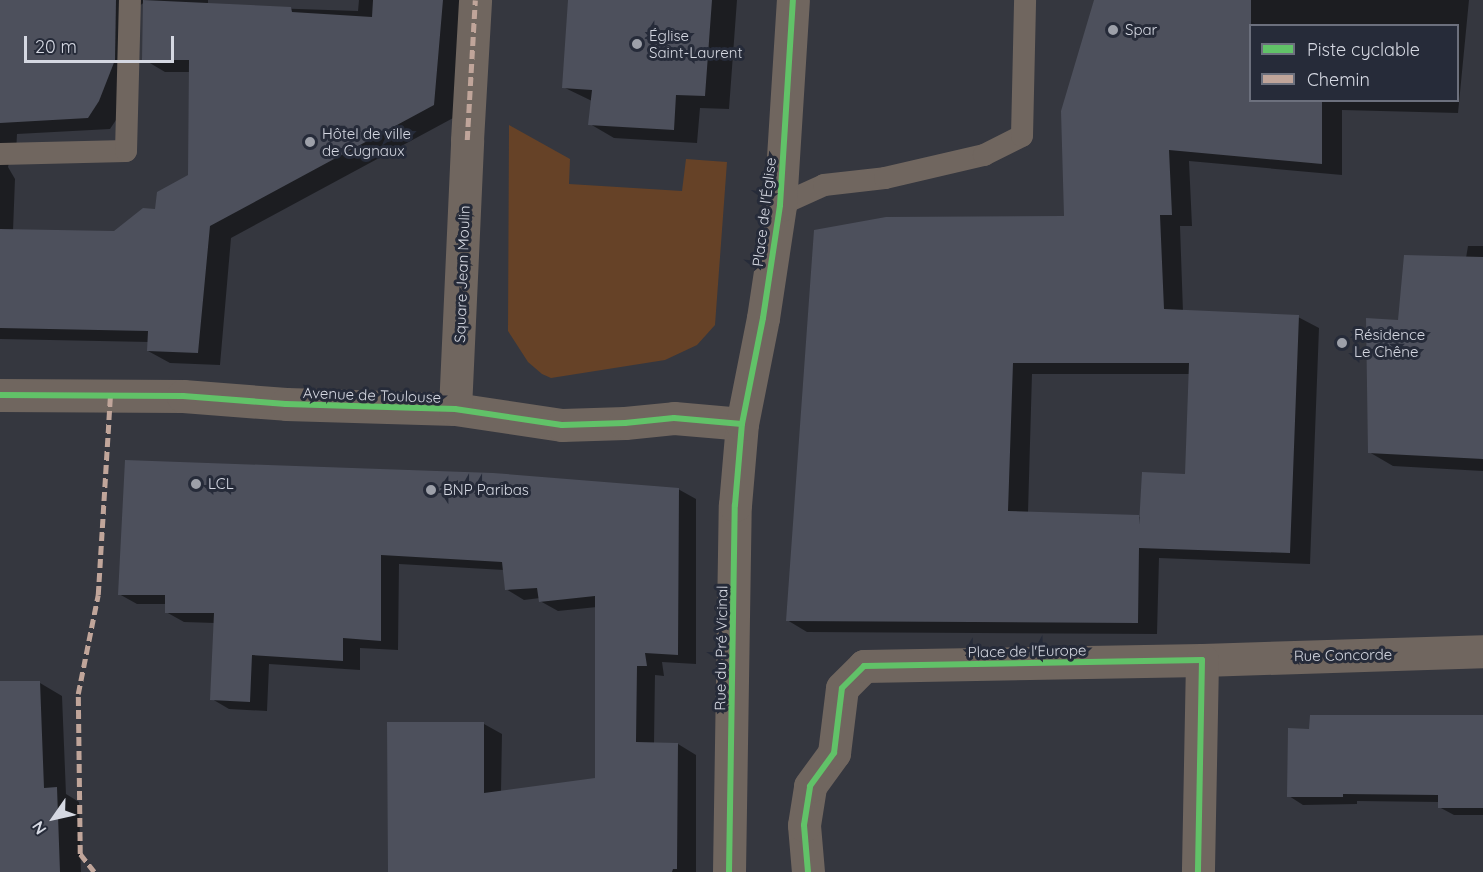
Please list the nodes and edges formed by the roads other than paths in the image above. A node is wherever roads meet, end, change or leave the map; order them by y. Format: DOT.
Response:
graph roads {
  1 [pos="130,0"];
  2 [pos="475,0"];
  3 [pos="793,0"];
  4 [pos="1025,0"];
  5 [pos="0,154"];
  6 [pos="780,205"];
  7 [pos="0,395"];
  8 [pos="455,409"];
  9 [pos="742,424"];
  10 [pos="1483,651"];
  11 [pos="1202,660"];
  12 [pos="729,872"];
  13 [pos="808,872"];
  14 [pos="1198,872"];
  1 -- 5 [label="lane"];
  2 -- 8 [label="street, Square Jean Moulin"];
  3 -- 6 [label="street, Place de l'Église"];
  4 -- 6 [label="lane, Place de l'Église"];
  6 -- 9 [label="street, Place de l'Église"];
  7 -- 8 [label="street, Avenue de Toulouse"];
  8 -- 9 [label="street, Avenue de Toulouse"];
  9 -- 12 [label="street, Rue du Pré Vicinal"];
  10 -- 11 [label="street, Rue Concorde"];
  11 -- 13 [label="street, Place de l'Europe"];
  11 -- 14 [label="street"];
}
